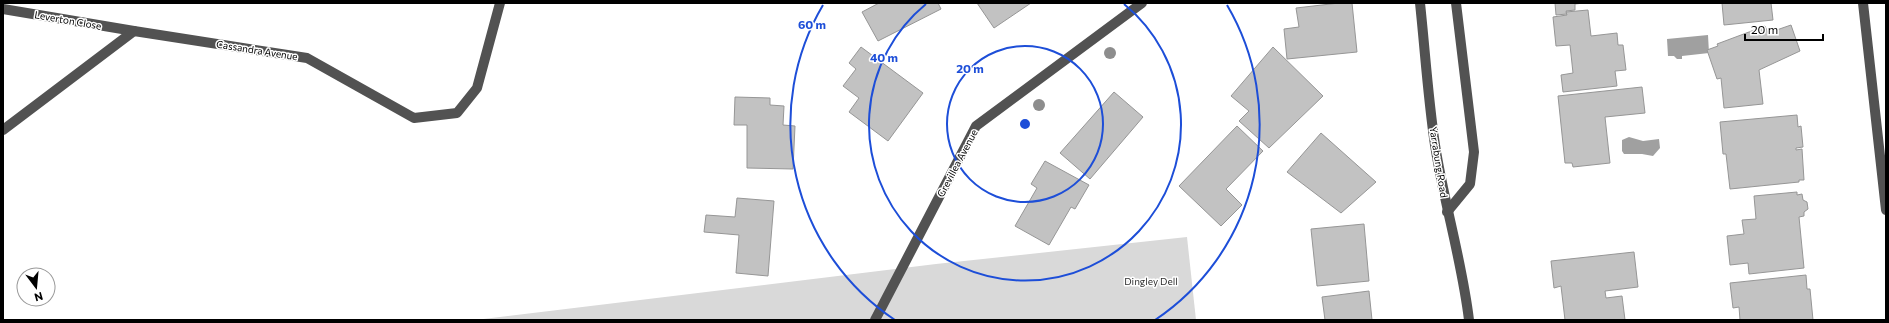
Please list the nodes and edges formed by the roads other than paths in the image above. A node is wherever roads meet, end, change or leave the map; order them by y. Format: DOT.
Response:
graph roads {
  1 [pos="500,3"];
  2 [pos="1142,3"];
  3 [pos="1420,3"];
  4 [pos="1456,3"];
  5 [pos="1864,3"];
  6 [pos="3,9"];
  7 [pos="134,31"];
  8 [pos="3,130"];
  9 [pos="1886,210"];
  10 [pos="1447,212"];
  11 [pos="875,320"];
  12 [pos="1469,320"];
  1 -- 7 [label="street, Cassandra Avenue"];
  2 -- 11 [label="street, Grevillea Avenue"];
  3 -- 10 [label="street, Yarrabung Road"];
  4 -- 10 [label="street"];
  5 -- 9 [label="street"];
  6 -- 7 [label="street, Leverton Close"];
  7 -- 8 [label="street"];
  10 -- 12 [label="street, Yarrabung Road"];
}
